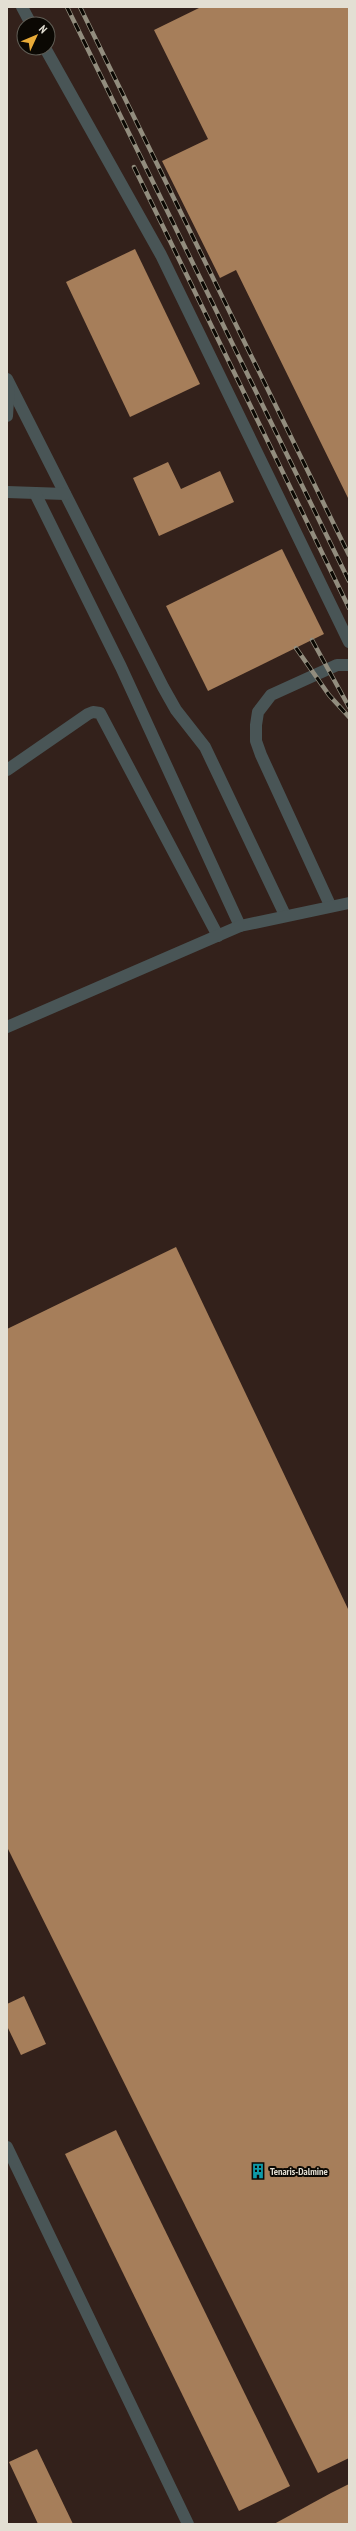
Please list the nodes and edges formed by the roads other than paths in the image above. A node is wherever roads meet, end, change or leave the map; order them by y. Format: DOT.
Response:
graph roads {
  1 [pos="22,7"];
  2 [pos="27,16"];
  3 [pos="49,56"];
  4 [pos="8,381"];
  5 [pos="7,416"];
  6 [pos="7,492"];
  7 [pos="35,493"];
  8 [pos="65,494"];
  9 [pos="349,642"];
  10 [pos="349,665"];
  11 [pos="7,770"];
  12 [pos="349,903"];
  13 [pos="330,905"];
  14 [pos="285,915"];
  15 [pos="240,926"];
  16 [pos="218,936"];
  17 [pos="7,1027"];
  18 [pos="7,2147"];
  19 [pos="188,2524"];
  1 -- 2 [label="lane"];
  3 -- 9 [label="lane"];
  4 -- 5 [label="lane"];
  4 -- 8 [label="lane"];
  6 -- 7 [label="lane"];
  7 -- 8 [label="lane"];
  7 -- 15 [label="lane"];
  8 -- 14 [label="lane"];
  10 -- 13 [label="lane"];
  11 -- 16 [label="lane"];
  12 -- 13 [label="lane"];
  13 -- 14 [label="lane"];
  14 -- 15 [label="lane"];
  15 -- 16 [label="lane"];
  16 -- 17 [label="lane"];
  18 -- 19 [label="lane"];
}
